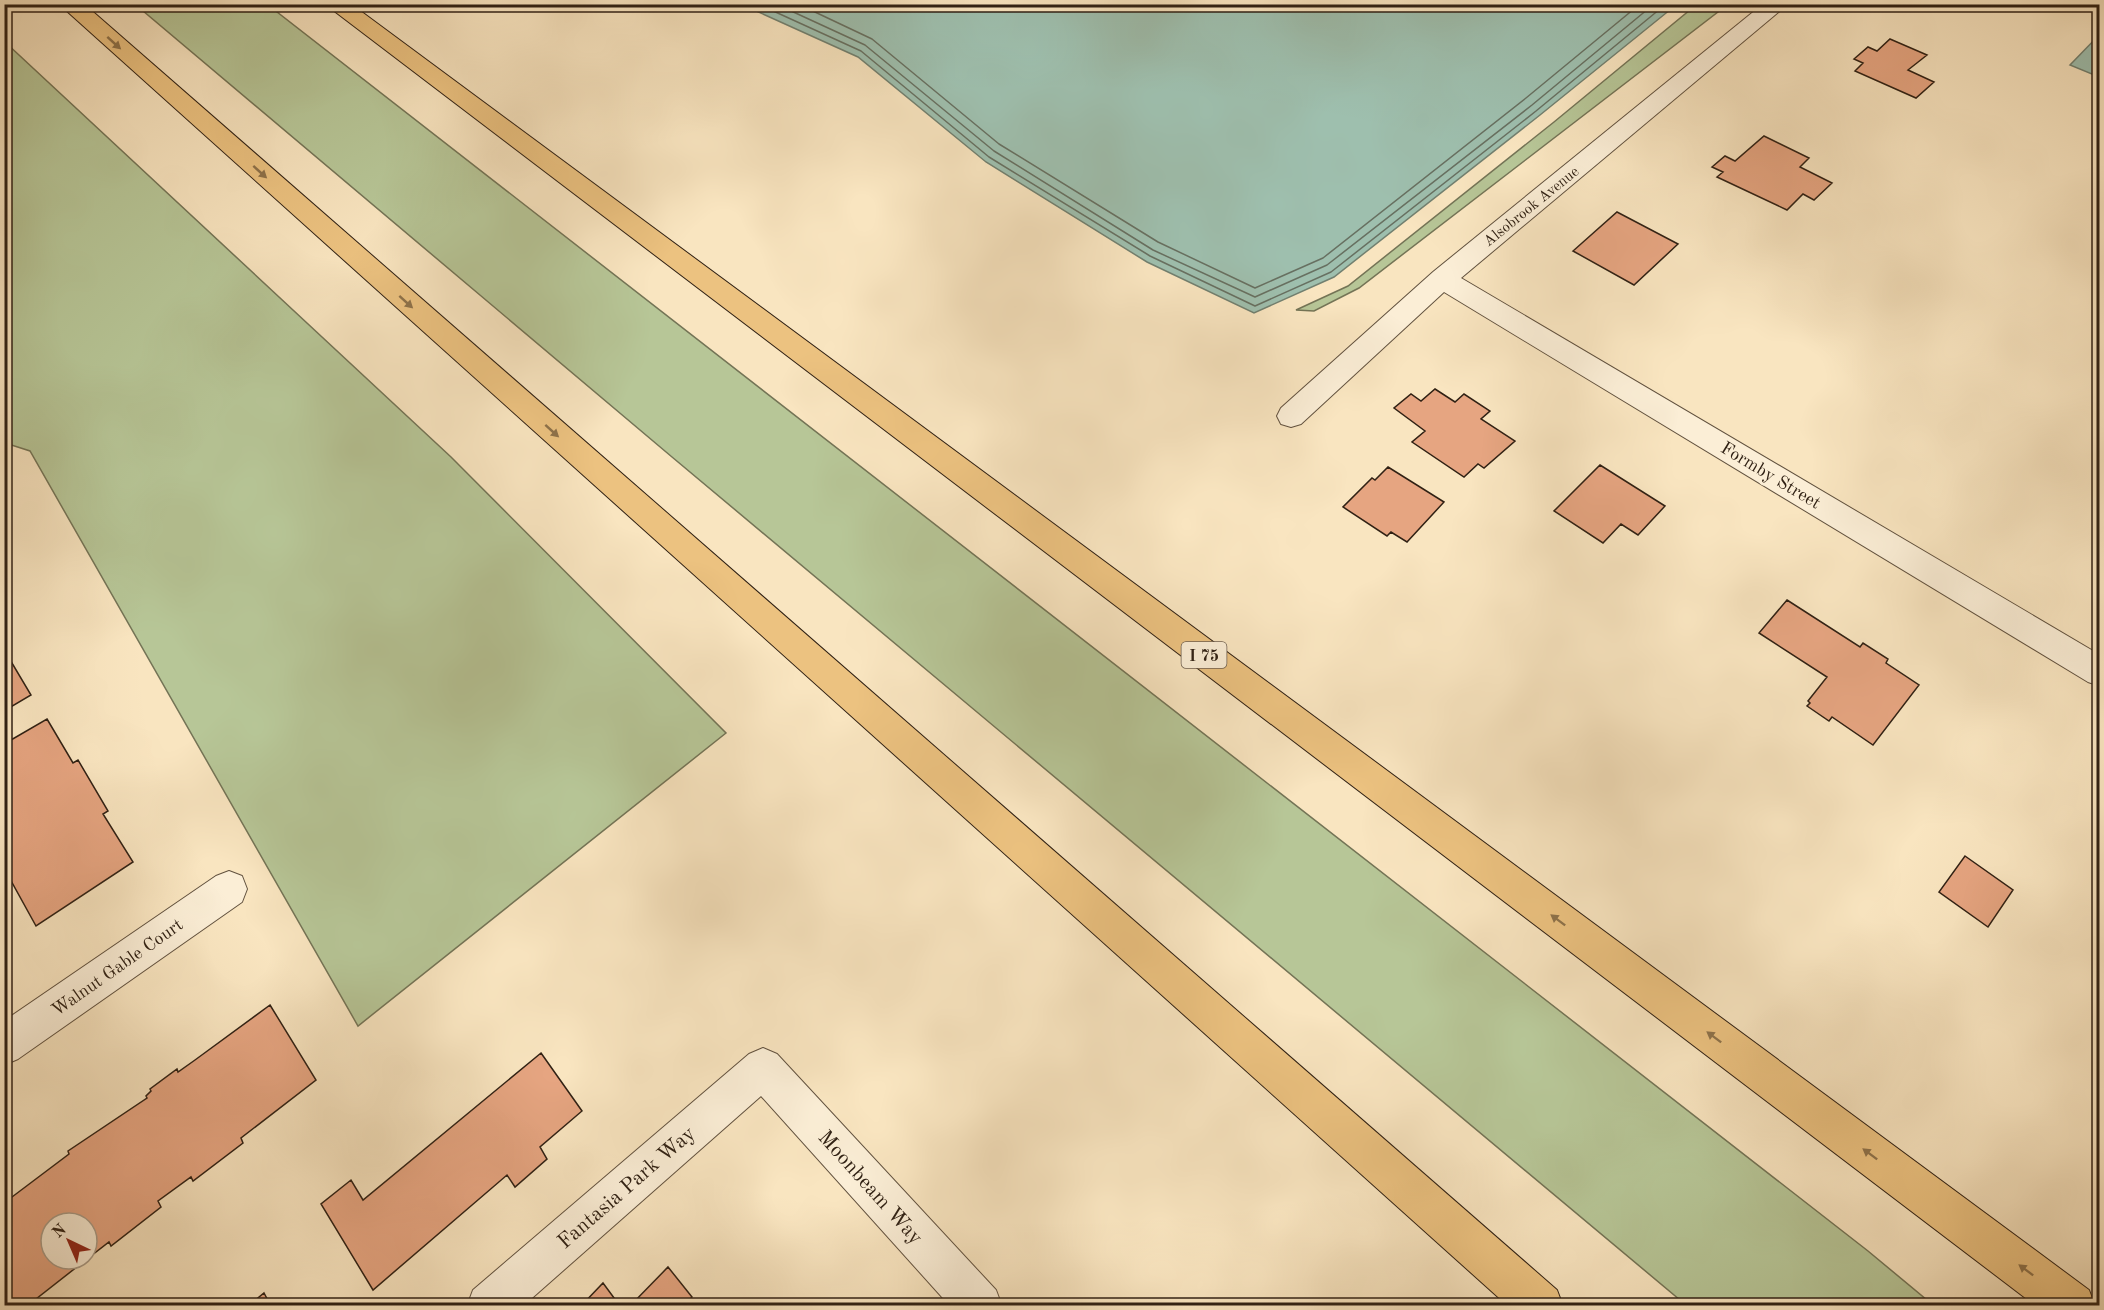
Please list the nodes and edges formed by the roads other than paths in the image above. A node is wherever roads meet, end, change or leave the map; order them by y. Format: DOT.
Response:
graph roads {
  1 [pos="70,4"];
  2 [pos="336,4"];
  3 [pos="1777,4"];
  4 [pos="1442,279"];
  5 [pos="1291,416"];
  6 [pos="2100,672"];
  7 [pos="229,889"];
  8 [pos="4,1045"];
  9 [pos="763,1068"];
  10 [pos="489,1305"];
  11 [pos="980,1305"];
  12 [pos="1540,1305"];
  13 [pos="2073,1305"];
  1 -- 12 [label="highway, one-way"];
  13 -- 2 [label="highway, I 75, one-way"];
  3 -- 4 [label="street, Alsobrook Avenue"];
  4 -- 5 [label="street, Alsobrook Avenue"];
  4 -- 6 [label="street, Formby Street"];
  7 -- 8 [label="street, Walnut Gable Court"];
  9 -- 10 [label="street, Fantasia Park Way"];
  9 -- 11 [label="street, Moonbeam Way"];
}
